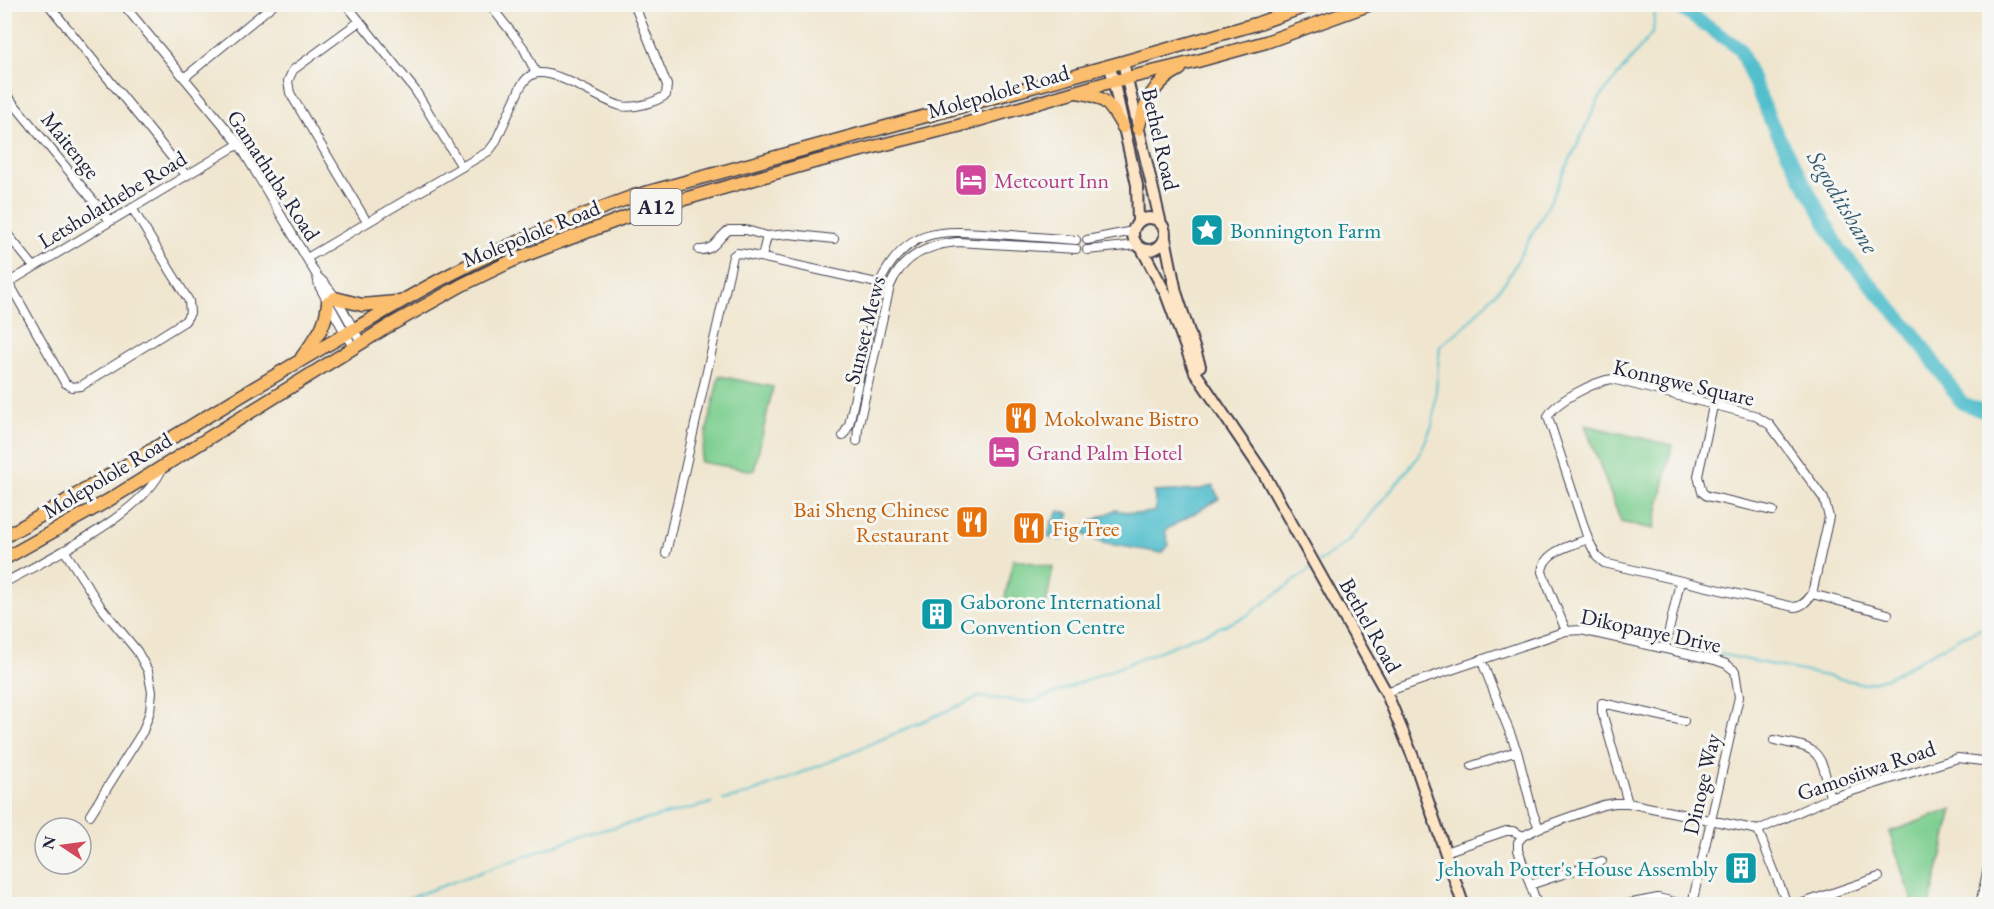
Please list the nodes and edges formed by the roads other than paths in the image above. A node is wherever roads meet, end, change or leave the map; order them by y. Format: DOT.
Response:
graph roads {
  1 [pos="48,4"];
  2 [pos="123,4"];
  3 [pos="274,4"];
  4 [pos="346,4"];
  5 [pos="489,4"];
  6 [pos="634,4"];
  7 [pos="1312,4"];
  8 [pos="1371,4"];
  9 [pos="360,21"];
  10 [pos="1123,62"];
  11 [pos="1194,62"];
  12 [pos="1110,66"];
  13 [pos="536,73"];
  14 [pos="184,78"];
  15 [pos="1127,78"];
  16 [pos="1113,81"];
  17 [pos="1074,91"];
  18 [pos="4,92"];
  19 [pos="1124,127"];
  20 [pos="1139,134"];
  21 [pos="1127,142"];
  22 [pos="239,144"];
  23 [pos="462,167"];
  24 [pos="186,175"];
  25 [pos="1151,181"];
  26 [pos="1137,185"];
  27 [pos="132,208"];
  28 [pos="110,221"];
  29 [pos="367,222"];
  30 [pos="1161,224"];
  31 [pos="1136,227"];
  32 [pos="4,230"];
  33 [pos="767,236"];
  34 [pos="1165,238"];
  35 [pos="834,239"];
  36 [pos="1076,240"];
  37 [pos="1087,240"];
  38 [pos="1140,247"];
  39 [pos="1076,249"];
  40 [pos="699,250"];
  41 [pos="1087,250"];
  42 [pos="762,257"];
  43 [pos="307,258"];
  44 [pos="34,267"];
  45 [pos="7,284"];
  46 [pos="879,284"];
  47 [pos="890,286"];
  48 [pos="332,300"];
  49 [pos="401,301"];
  50 [pos="349,332"];
  51 [pos="358,346"];
  52 [pos="299,360"];
  53 [pos="1203,384"];
  54 [pos="1713,406"];
  55 [pos="843,436"];
  56 [pos="858,441"];
  57 [pos="163,466"];
  58 [pos="1773,511"];
  59 [pos="4,537"];
  60 [pos="1588,539"];
  61 [pos="64,550"];
  62 [pos="666,553"];
  63 [pos="4,559"];
  64 [pos="1680,582"];
  65 [pos="4,583"];
  66 [pos="1812,594"];
  67 [pos="1888,614"];
  68 [pos="1566,631"];
  69 [pos="1665,648"];
  70 [pos="1481,659"];
  71 [pos="1736,671"];
  72 [pos="1386,692"];
  73 [pos="1684,721"];
  74 [pos="1774,740"];
  75 [pos="1516,751"];
  76 [pos="1989,762"];
  77 [pos="1472,766"];
  78 [pos="1830,798"];
  79 [pos="1628,803"];
  80 [pos="90,815"];
  81 [pos="1711,821"];
  82 [pos="1539,828"];
  83 [pos="1758,830"];
  84 [pos="1523,836"];
  85 [pos="1445,852"];
  86 [pos="1989,859"];
  87 [pos="1602,861"];
  88 [pos="1879,876"];
  89 [pos="1530,885"];
  90 [pos="1463,904"];
  91 [pos="1537,904"];
  92 [pos="1627,904"];
  93 [pos="1683,904"];
  94 [pos="1692,904"];
  95 [pos="1787,904"];
  96 [pos="1800,904"];
  97 [pos="1980,904"];
  1 -- 24 [label="street"];
  2 -- 14 [label="street, Gamathuba Road"];
  3 -- 14 [label="street"];
  4 -- 9 [label="street"];
  5 -- 13 [label="street"];
  6 -- 13 [label="street"];
  7 -- 10 [label="main road, Molepolole Road / A12"];
  8 -- 11 [label="main road, Molepolole Road / A12"];
  9 -- 23 [label="street"];
  9 -- 29 [label="street"];
  10 -- 12 [label="main road, Molepolole Road / A12"];
  10 -- 15 [label="street, Bethel Road"];
  11 -- 15 [label="main road, Molepolole Road / A12"];
  11 -- 20 [label="main road"];
  12 -- 16 [label="street, Bethel Road"];
  12 -- 49 [label="main road, Molepolole Road / A12"];
  13 -- 23 [label="street"];
  14 -- 22 [label="street, Gamathuba Road"];
  15 -- 16 [label="main road, Molepolole Road / A12"];
  15 -- 20 [label="street, Bethel Road"];
  16 -- 17 [label="main road, Molepolole Road / A12"];
  16 -- 19 [label="street, Bethel Road"];
  17 -- 19 [label="main road"];
  17 -- 51 [label="main road, Molepolole Road / A12"];
  18 -- 28 [label="street, Maitenge"];
  19 -- 21 [label="street, Bethel Road"];
  20 -- 21 [label="street"];
  20 -- 25 [label="street, Bethel Road"];
  21 -- 26 [label="street, Bethel Road"];
  22 -- 24 [label="street, Letsholathebe Road"];
  22 -- 43 [label="street, Gamathuba Road"];
  23 -- 29 [label="street"];
  24 -- 27 [label="street, Letsholathebe Road"];
  25 -- 26 [label="street"];
  25 -- 30 [label="street, Bethel Road"];
  26 -- 31 [label="street, Bethel Road"];
  27 -- 28 [label="street, Letsholathebe Road"];
  27 -- 45 [label="street"];
  28 -- 44 [label="street, Letsholathebe Road"];
  29 -- 43 [label="street"];
  30 -- 31 [label="street"];
  30 -- 34 [label="street"];
  31 -- 37 [label="street"];
  31 -- 38 [label="street"];
  32 -- 44 [label="street"];
  33 -- 35 [label="street"];
  33 -- 40 [label="street"];
  33 -- 42 [label="street"];
  34 -- 38 [label="street"];
  34 -- 53 [label="street, Bethel Road"];
  36 -- 46 [label="street"];
  38 -- 41 [label="street"];
  38 -- 53 [label="street, Bethel Road"];
  39 -- 47 [label="street, Sunset Mews"];
  42 -- 46 [label="street"];
  42 -- 62 [label="street"];
  43 -- 48 [label="street, Gamathuba Road"];
  44 -- 45 [label="street, Letsholathebe Road"];
  46 -- 47 [label="street"];
  46 -- 55 [label="street"];
  47 -- 56 [label="street, Sunset Mews"];
  48 -- 49 [label="main road"];
  48 -- 50 [label="street, Gamathuba Road"];
  48 -- 52 [label="main road"];
  49 -- 50 [label="main road, Molepolole Road / A12"];
  50 -- 51 [label="street, Gamathuba Road"];
  50 -- 52 [label="main road, Molepolole Road / A12"];
  51 -- 57 [label="main road, Molepolole Road / A12"];
  52 -- 59 [label="main road, Molepolole Road / A12"];
  53 -- 72 [label="street, Bethel Road"];
  54 -- 58 [label="street"];
  54 -- 60 [label="street, Konngwe Square"];
  54 -- 66 [label="street, Konngwe Square"];
  57 -- 61 [label="street"];
  57 -- 63 [label="main road, Molepolole Road / A12"];
  60 -- 64 [label="street, Konngwe Square"];
  60 -- 68 [label="street"];
  61 -- 65 [label="street"];
  61 -- 80 [label="street"];
  64 -- 66 [label="street"];
  64 -- 69 [label="street"];
  66 -- 67 [label="street"];
  68 -- 69 [label="street, Dikopanye Drive"];
  68 -- 70 [label="street, Dikopanye Drive"];
  69 -- 71 [label="street, Dikopanye Drive"];
  70 -- 72 [label="street, Dikopanye Drive"];
  70 -- 75 [label="street"];
  71 -- 81 [label="street, Dinoge Way"];
  72 -- 85 [label="street, Bethel Road"];
  73 -- 79 [label="street"];
  74 -- 78 [label="street"];
  75 -- 77 [label="street"];
  75 -- 82 [label="street"];
  76 -- 78 [label="street, Gamosiiwa Road"];
  78 -- 83 [label="street, Gamosiiwa Road"];
  79 -- 81 [label="street"];
  79 -- 82 [label="street"];
  81 -- 83 [label="street"];
  81 -- 94 [label="street, Dinoge Way"];
  82 -- 84 [label="street"];
  83 -- 95 [label="street"];
  84 -- 85 [label="street"];
  84 -- 89 [label="street"];
  85 -- 90 [label="street, Bethel Road"];
  86 -- 97 [label="street"];
  87 -- 89 [label="street"];
  88 -- 96 [label="street"];
  89 -- 91 [label="street"];
  92 -- 93 [label="street"];
}
